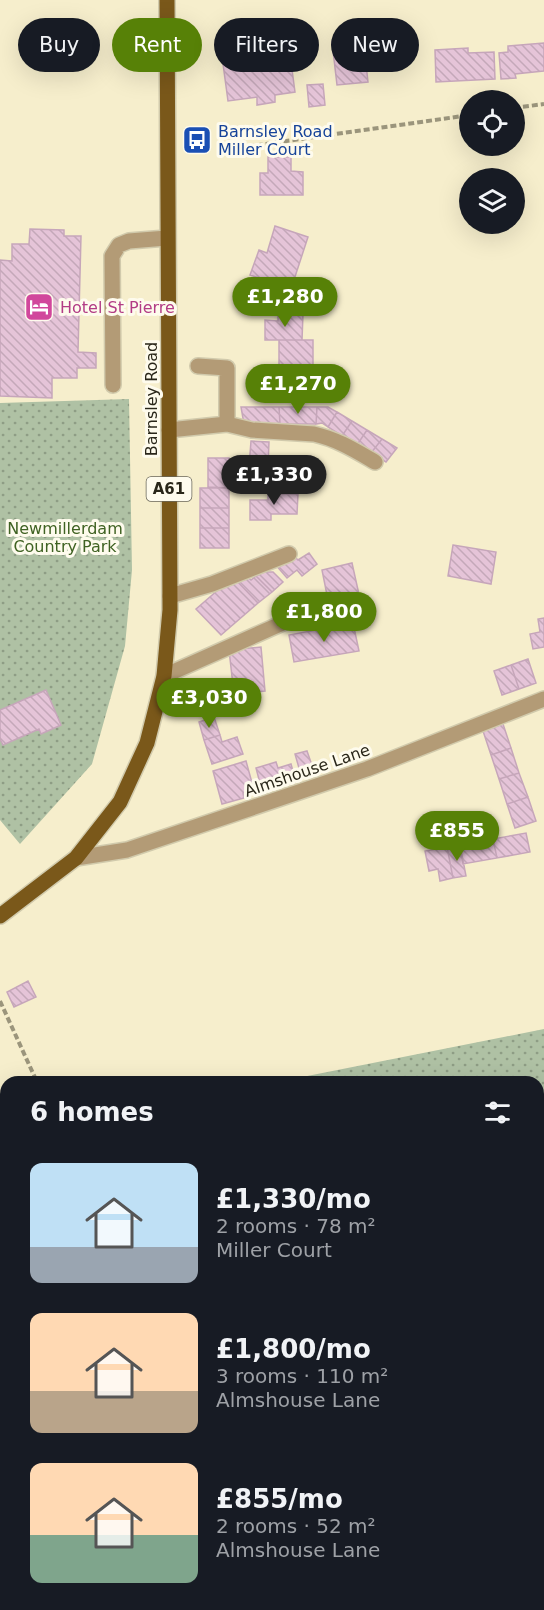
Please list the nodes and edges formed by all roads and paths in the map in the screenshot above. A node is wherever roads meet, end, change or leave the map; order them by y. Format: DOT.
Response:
graph roads {
  1 [pos="167,0"];
  2 [pos="544,104"];
  3 [pos="525,107"];
  4 [pos="459,117"];
  5 [pos="230,149"];
  6 [pos="167,238"];
  7 [pos="198,366"];
  8 [pos="113,385"];
  9 [pos="227,424"];
  10 [pos="169,430"];
  11 [pos="375,462"];
  12 [pos="289,554"];
  13 [pos="170,597"];
  14 [pos="285,622"];
  15 [pos="164,676"];
  16 [pos="544,699"];
  17 [pos="76,858"];
  18 [pos="0,916"];
  19 [pos="0,1001"];
  20 [pos="34,1076"];
  1 -- 6 [label="main road, Barnsley Road / A61"];
  2 -- 3 [label="path"];
  4 -- 5 [label="path"];
  6 -- 8 [label="street"];
  6 -- 10 [label="main road, Barnsley Road / A61"];
  7 -- 9 [label="street"];
  9 -- 10 [label="street"];
  9 -- 11 [label="street"];
  10 -- 13 [label="main road, Barnsley Road / A61"];
  12 -- 13 [label="street"];
  13 -- 15 [label="main road, Barnsley Road / A61"];
  14 -- 15 [label="street"];
  15 -- 17 [label="main road, Barnsley Road / A61"];
  16 -- 17 [label="street, Almshouse Lane"];
  17 -- 18 [label="main road, Barnsley Road / A61"];
  19 -- 20 [label="path"];
}
